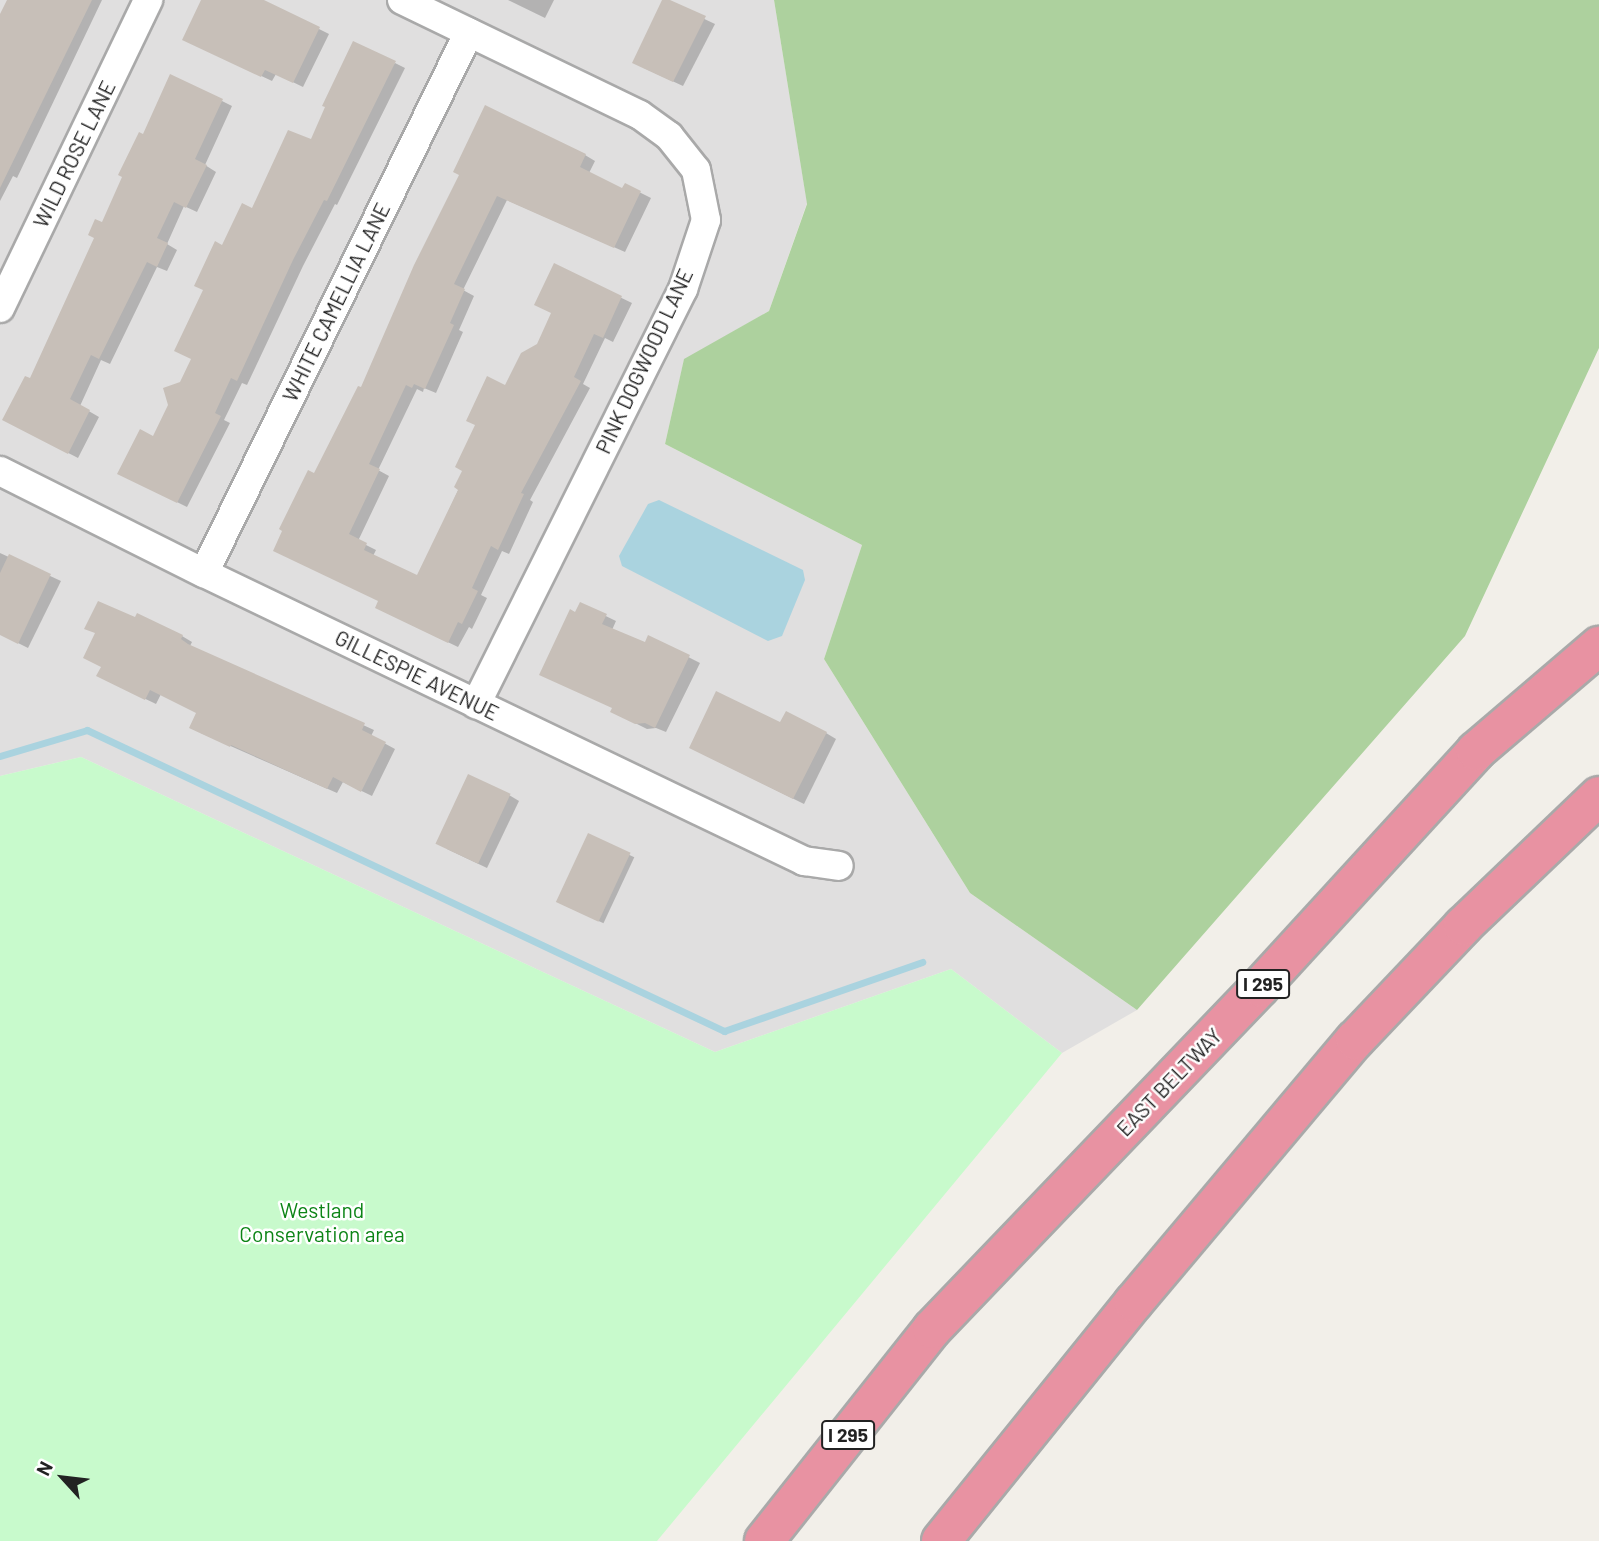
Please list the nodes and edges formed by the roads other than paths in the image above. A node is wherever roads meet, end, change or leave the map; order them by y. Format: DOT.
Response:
graph roads {
  1 [pos="148,0"];
  2 [pos="402,0"];
  3 [pos="469,32"];
  4 [pos="0,308"];
  5 [pos="0,471"];
  6 [pos="204,573"];
  7 [pos="1599,646"];
  8 [pos="476,704"];
  9 [pos="1599,796"];
  10 [pos="839,866"];
  11 [pos="1134,1302"];
  12 [pos="932,1329"];
  13 [pos="751,1541"];
  14 [pos="764,1541"];
  15 [pos="941,1541"];
  16 [pos="974,1541"];
  1 -- 4 [label="street, WILD ROSE LANE"];
  2 -- 3 [label="street, PINK DOGWOOD LANE"];
  3 -- 6 [label="street, WHITE CAMELLIA LANE"];
  3 -- 8 [label="street, PINK DOGWOOD LANE"];
  5 -- 6 [label="street, GILLESPIE AVENUE"];
  6 -- 8 [label="street, GILLESPIE AVENUE"];
  7 -- 12 [label="highway, EAST BELTWAY / I 295"];
  8 -- 10 [label="street, GILLESPIE AVENUE"];
  9 -- 11 [label="highway"];
  11 -- 15 [label="highway"];
  11 -- 16 [label="highway"];
  12 -- 13 [label="highway"];
  12 -- 14 [label="highway, EAST BELTWAY / I 295"];
}
